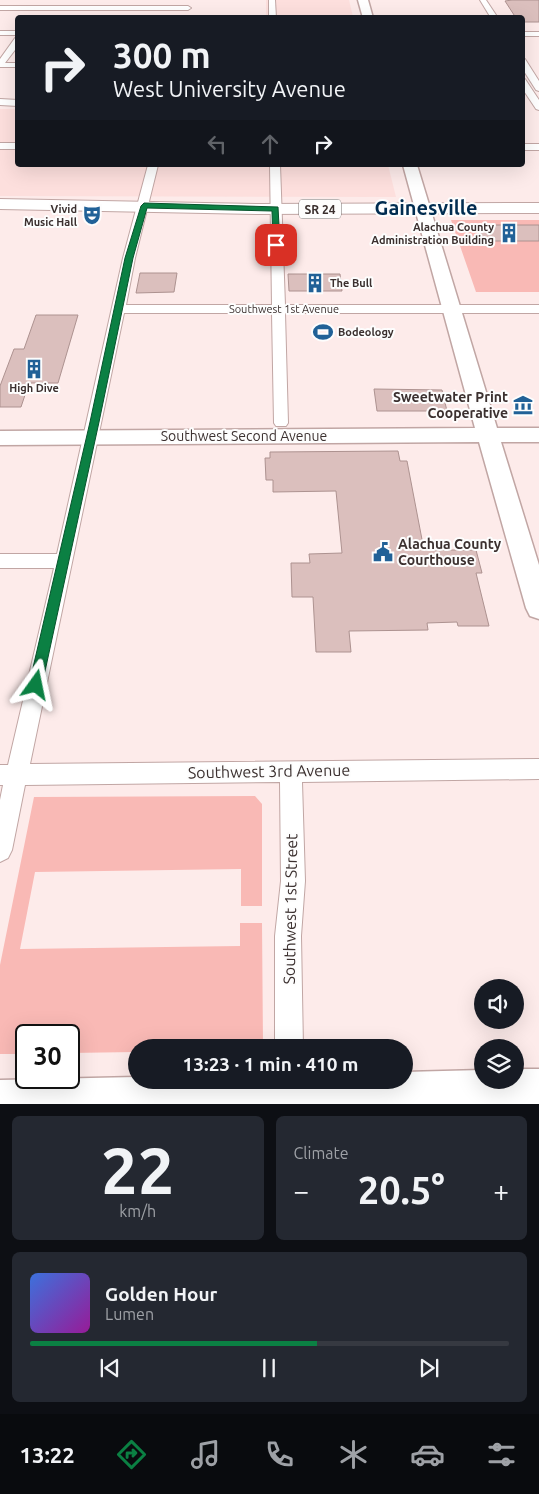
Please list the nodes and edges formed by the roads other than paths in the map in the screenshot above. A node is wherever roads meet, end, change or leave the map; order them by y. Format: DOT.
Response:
graph roads {
  1 [pos="45,0"];
  2 [pos="189,0"];
  3 [pos="272,0"];
  4 [pos="363,0"];
  5 [pos="483,0"];
  6 [pos="0,8"];
  7 [pos="39,8"];
  8 [pos="188,8"];
  9 [pos="480,11"];
  10 [pos="490,11"];
  11 [pos="35,15"];
  12 [pos="187,15"];
  13 [pos="272,15"];
  14 [pos="367,15"];
  15 [pos="493,15"];
  16 [pos="0,33"];
  17 [pos="15,34"];
  18 [pos="525,34"];
  19 [pos="539,34"];
  20 [pos="15,44"];
  21 [pos="525,64"];
  22 [pos="0,65"];
  23 [pos="15,66"];
  24 [pos="537,66"];
  25 [pos="525,67"];
  26 [pos="525,85"];
  27 [pos="539,88"];
  28 [pos="0,102"];
  29 [pos="15,102"];
  30 [pos="525,103"];
  31 [pos="538,104"];
  32 [pos="0,146"];
  33 [pos="15,146"];
  34 [pos="525,147"];
  35 [pos="539,147"];
  36 [pos="154,167"];
  37 [pos="275,167"];
  38 [pos="411,167"];
  39 [pos="0,204"];
  40 [pos="144,206"];
  41 [pos="422,208"];
  42 [pos="539,208"];
  43 [pos="276,209"];
  44 [pos="450,308"];
  45 [pos="118,309"];
  46 [pos="278,309"];
  47 [pos="539,309"];
  48 [pos="0,423"];
  49 [pos="280,423"];
  50 [pos="539,423"];
  51 [pos="487,429"];
  52 [pos="93,430"];
  53 [pos="539,435"];
  54 [pos="0,438"];
  55 [pos="0,560"];
  56 [pos="64,561"];
  57 [pos="533,564"];
  58 [pos="539,608"];
  59 [pos="539,769"];
  60 [pos="291,771"];
  61 [pos="8,775"];
  62 [pos="0,850"];
  63 [pos="289,1039"];
  64 [pos="539,1089"];
  65 [pos="294,1092"];
  66 [pos="0,1100"];
  1 -- 7 [label="street"];
  2 -- 8 [label="street"];
  3 -- 13 [label="street"];
  4 -- 14 [label="street"];
  5 -- 10 [label="street"];
  6 -- 7 [label="street"];
  7 -- 8 [label="street"];
  7 -- 11 [label="street"];
  8 -- 12 [label="street"];
  9 -- 10 [label="street"];
  10 -- 15 [label="street"];
  16 -- 17 [label="street"];
  18 -- 19 [label="street"];
  20 -- 22 [label="street"];
  21 -- 24 [label="street"];
  22 -- 23 [label="street"];
  25 -- 27 [label="street"];
  26 -- 31 [label="street"];
  28 -- 29 [label="street"];
  30 -- 31 [label="street"];
  32 -- 33 [label="street"];
  34 -- 35 [label="street"];
  36 -- 40 [label="street"];
  37 -- 43 [label="street"];
  38 -- 41 [label="street"];
  39 -- 40 [label="main road, SR 24"];
  40 -- 43 [label="main road, SR 24"];
  40 -- 45 [label="street"];
  41 -- 42 [label="main road"];
  41 -- 43 [label="main road, SR 24"];
  41 -- 44 [label="street"];
  43 -- 46 [label="street"];
  44 -- 46 [label="street, Southwest 1st Avenue"];
  44 -- 47 [label="street, Southwest 1st Avenue"];
  44 -- 51 [label="street"];
  45 -- 46 [label="street, Southwest 1st Avenue"];
  45 -- 52 [label="street"];
  46 -- 49 [label="street"];
  48 -- 52 [label="street"];
  49 -- 51 [label="street"];
  49 -- 52 [label="street"];
  50 -- 51 [label="street"];
  51 -- 52 [label="street, Southwest Second Avenue"];
  51 -- 53 [label="street"];
  51 -- 57 [label="street"];
  52 -- 54 [label="street, Southwest Second Avenue"];
  52 -- 56 [label="street"];
  55 -- 56 [label="street"];
  56 -- 61 [label="street"];
  57 -- 58 [label="street"];
  59 -- 60 [label="street, Southwest 3rd Avenue"];
  60 -- 61 [label="street, Southwest 3rd Avenue"];
  60 -- 63 [label="street, Southwest 1st Street"];
  61 -- 62 [label="street"];
  64 -- 65 [label="street"];
  65 -- 66 [label="street"];
}
